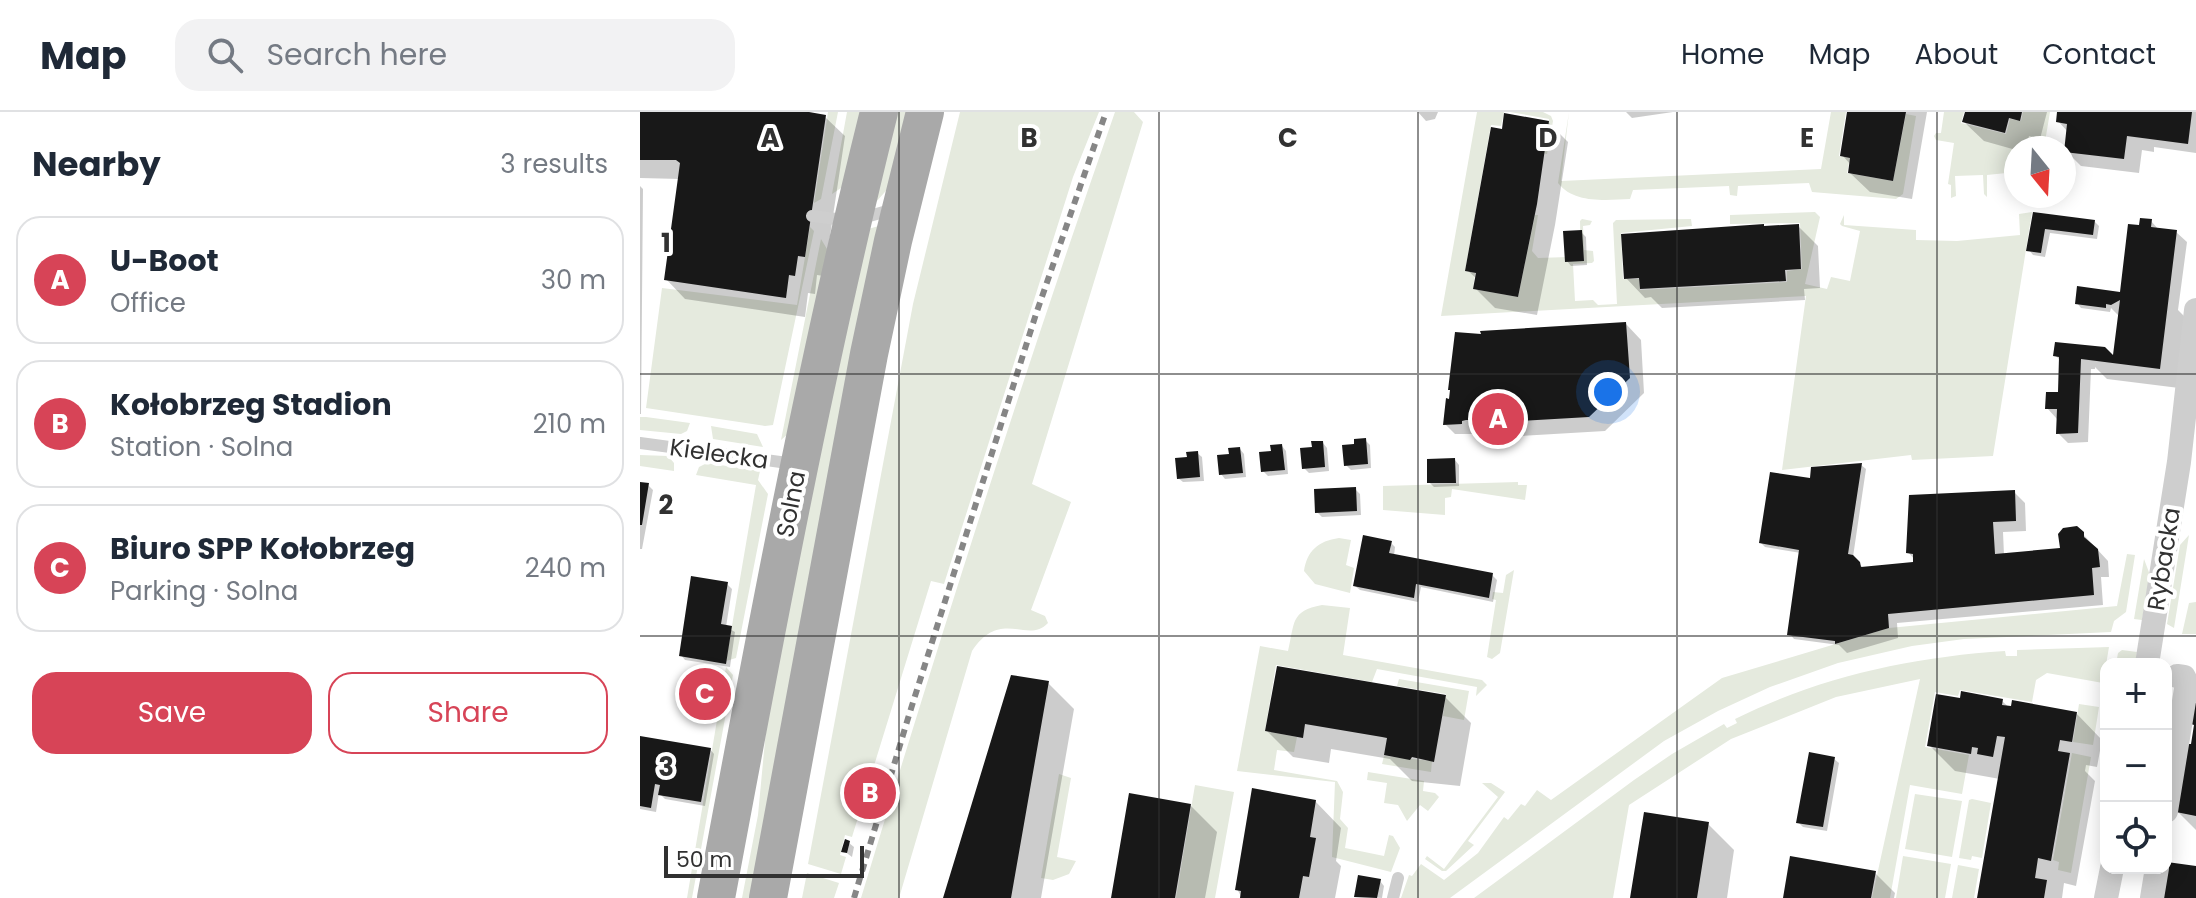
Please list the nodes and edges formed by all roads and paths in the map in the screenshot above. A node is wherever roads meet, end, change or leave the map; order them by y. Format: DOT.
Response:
graph roads {
  1 [pos="879,112"];
  2 [pos="925,112"];
  3 [pos="901,206"];
  4 [pos="812,216"];
  5 [pos="852,221"];
  6 [pos="2196,310"];
  7 [pos="640,443"];
  8 [pos="798,464"];
  9 [pos="2148,658"];
  10 [pos="2177,676"];
  11 [pos="2167,802"];
  12 [pos="2111,874"];
  13 [pos="2156,874"];
  14 [pos="1398,878"];
  15 [pos="716,898"];
  16 [pos="768,898"];
  17 [pos="1393,898"];
  18 [pos="2106,898"];
  19 [pos="2152,898"];
  1 -- 5 [label="main road, Solna"];
  2 -- 3 [label="main road, Solna"];
  3 -- 5 [label="lane"];
  3 -- 16 [label="main road, Solna"];
  4 -- 5 [label="lane"];
  5 -- 8 [label="main road, Solna"];
  6 -- 9 [label="street, Rybacka"];
  7 -- 8 [label="lane, Kielecka"];
  8 -- 15 [label="main road, Solna"];
  10 -- 11 [label="street"];
  12 -- 18 [label="street"];
  13 -- 19 [label="street"];
  14 -- 17 [label="lane"];
}
